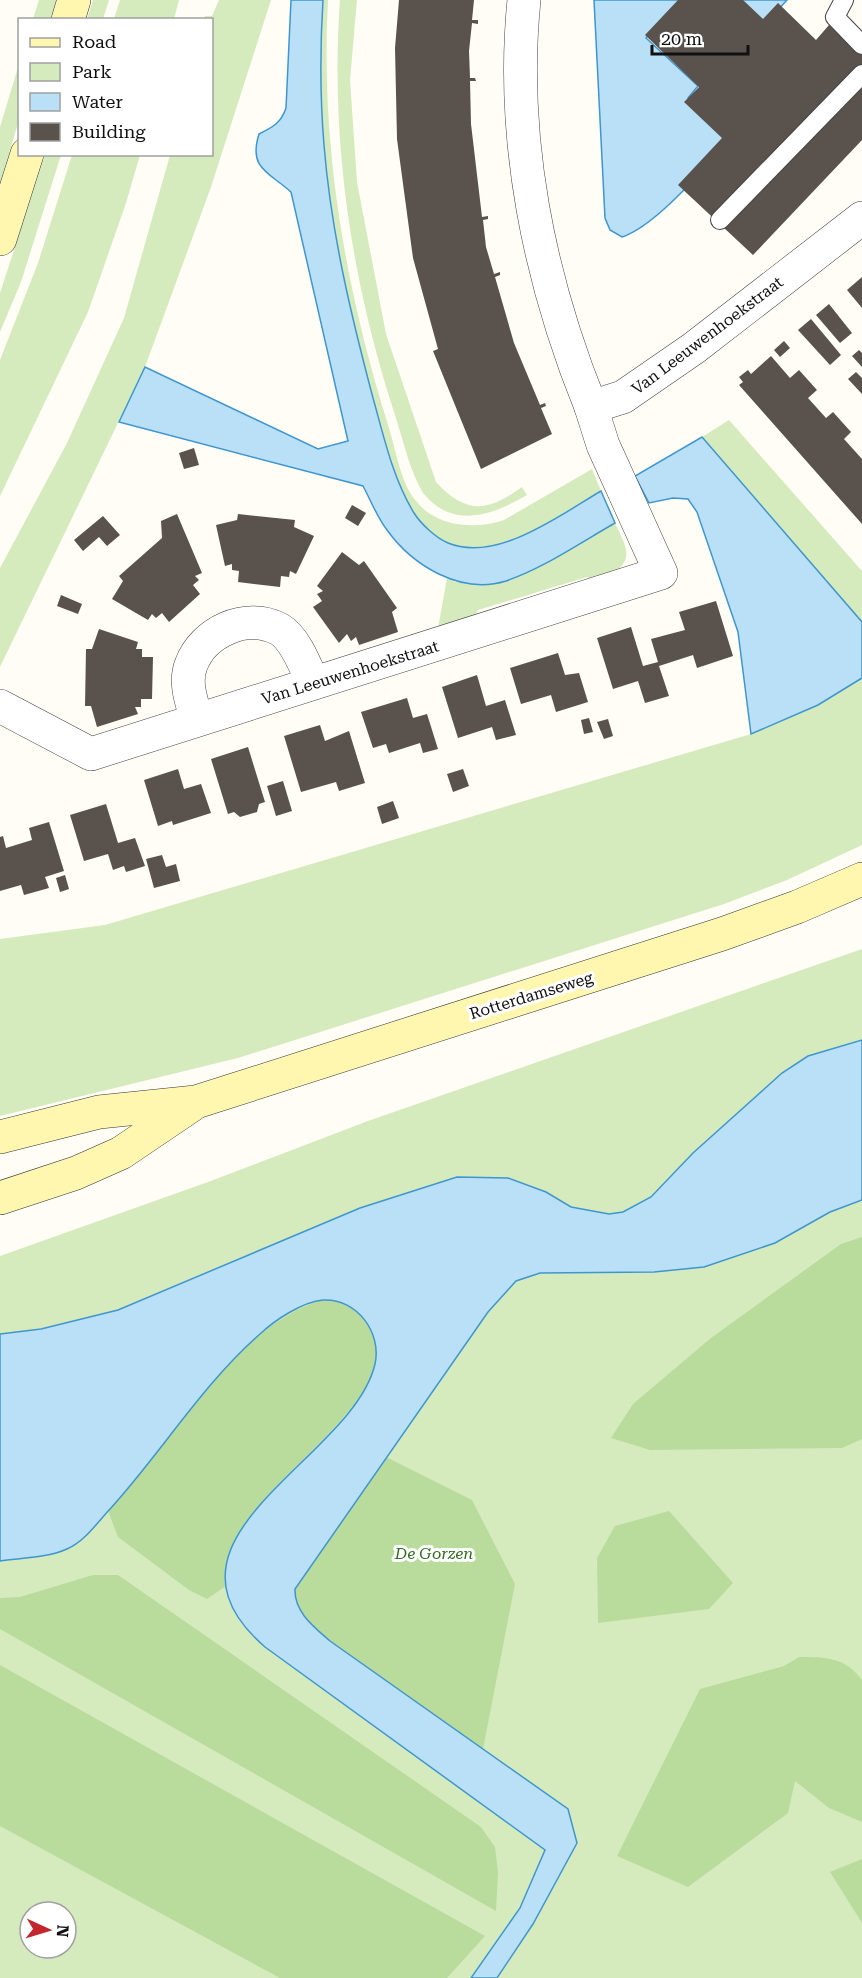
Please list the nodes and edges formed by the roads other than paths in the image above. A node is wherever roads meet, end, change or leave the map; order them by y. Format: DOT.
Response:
graph roads {
  1 [pos="74,0"];
  2 [pos="524,0"];
  3 [pos="844,0"];
  4 [pos="69,18"];
  5 [pos="862,45"];
  6 [pos="862,74"];
  7 [pos="26,156"];
  8 [pos="862,218"];
  9 [pos="720,220"];
  10 [pos="0,239"];
  11 [pos="591,407"];
  12 [pos="313,683"];
  13 [pos="0,706"];
  14 [pos="197,720"];
  15 [pos="862,879"];
  16 [pos="196,1102"];
  17 [pos="0,1137"];
  18 [pos="0,1198"];
  1 -- 4 [label="main road"];
  2 -- 11 [label="street"];
  3 -- 5 [label="lane"];
  6 -- 9 [label="lane"];
  7 -- 10 [label="main road"];
  8 -- 11 [label="street, Van Leeuwenhoekstraat"];
  11 -- 12 [label="street, Van Leeuwenhoekstraat"];
  12 -- 14 [label="street, Van Leeuwenhoekstraat"];
  12 -- 14 [label="street"];
  13 -- 14 [label="street, Van Leeuwenhoekstraat"];
  15 -- 16 [label="main road, Rotterdamseweg"];
  16 -- 17 [label="main road, Rotterdamseweg"];
  16 -- 18 [label="main road, Rotterdamseweg"];
}
